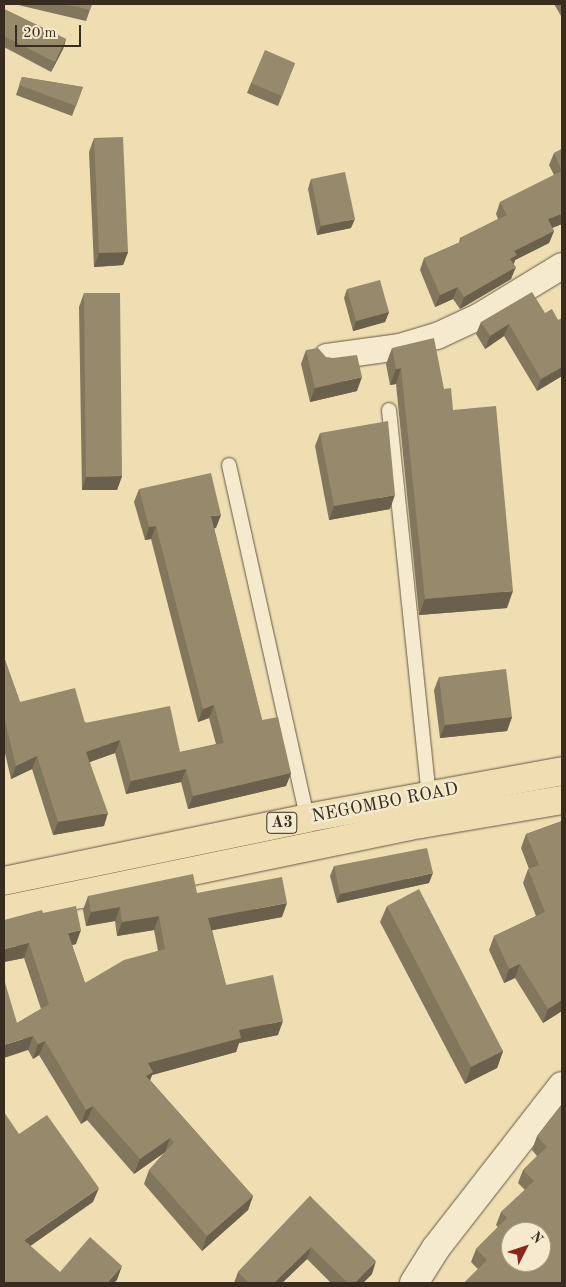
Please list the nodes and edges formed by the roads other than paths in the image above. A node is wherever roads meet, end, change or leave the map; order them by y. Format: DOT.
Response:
graph roads {
  1 [pos="562,266"];
  2 [pos="327,357"];
  3 [pos="389,410"];
  4 [pos="229,465"];
  5 [pos="562,771"];
  6 [pos="429,794"];
  7 [pos="562,800"];
  8 [pos="307,818"];
  9 [pos="4,881"];
  10 [pos="4,910"];
  11 [pos="562,1086"];
  12 [pos="414,1283"];
  1 -- 2 [label="street"];
  3 -- 6 [label="lane"];
  4 -- 8 [label="lane"];
  5 -- 6 [label="highway, NEGOMBO ROAD / A3"];
  6 -- 8 [label="highway, NEGOMBO ROAD / A3"];
  7 -- 10 [label="highway, NEGOMBO ROAD / A3"];
  8 -- 9 [label="highway, NEGOMBO ROAD / A3"];
  11 -- 12 [label="street"];
}
